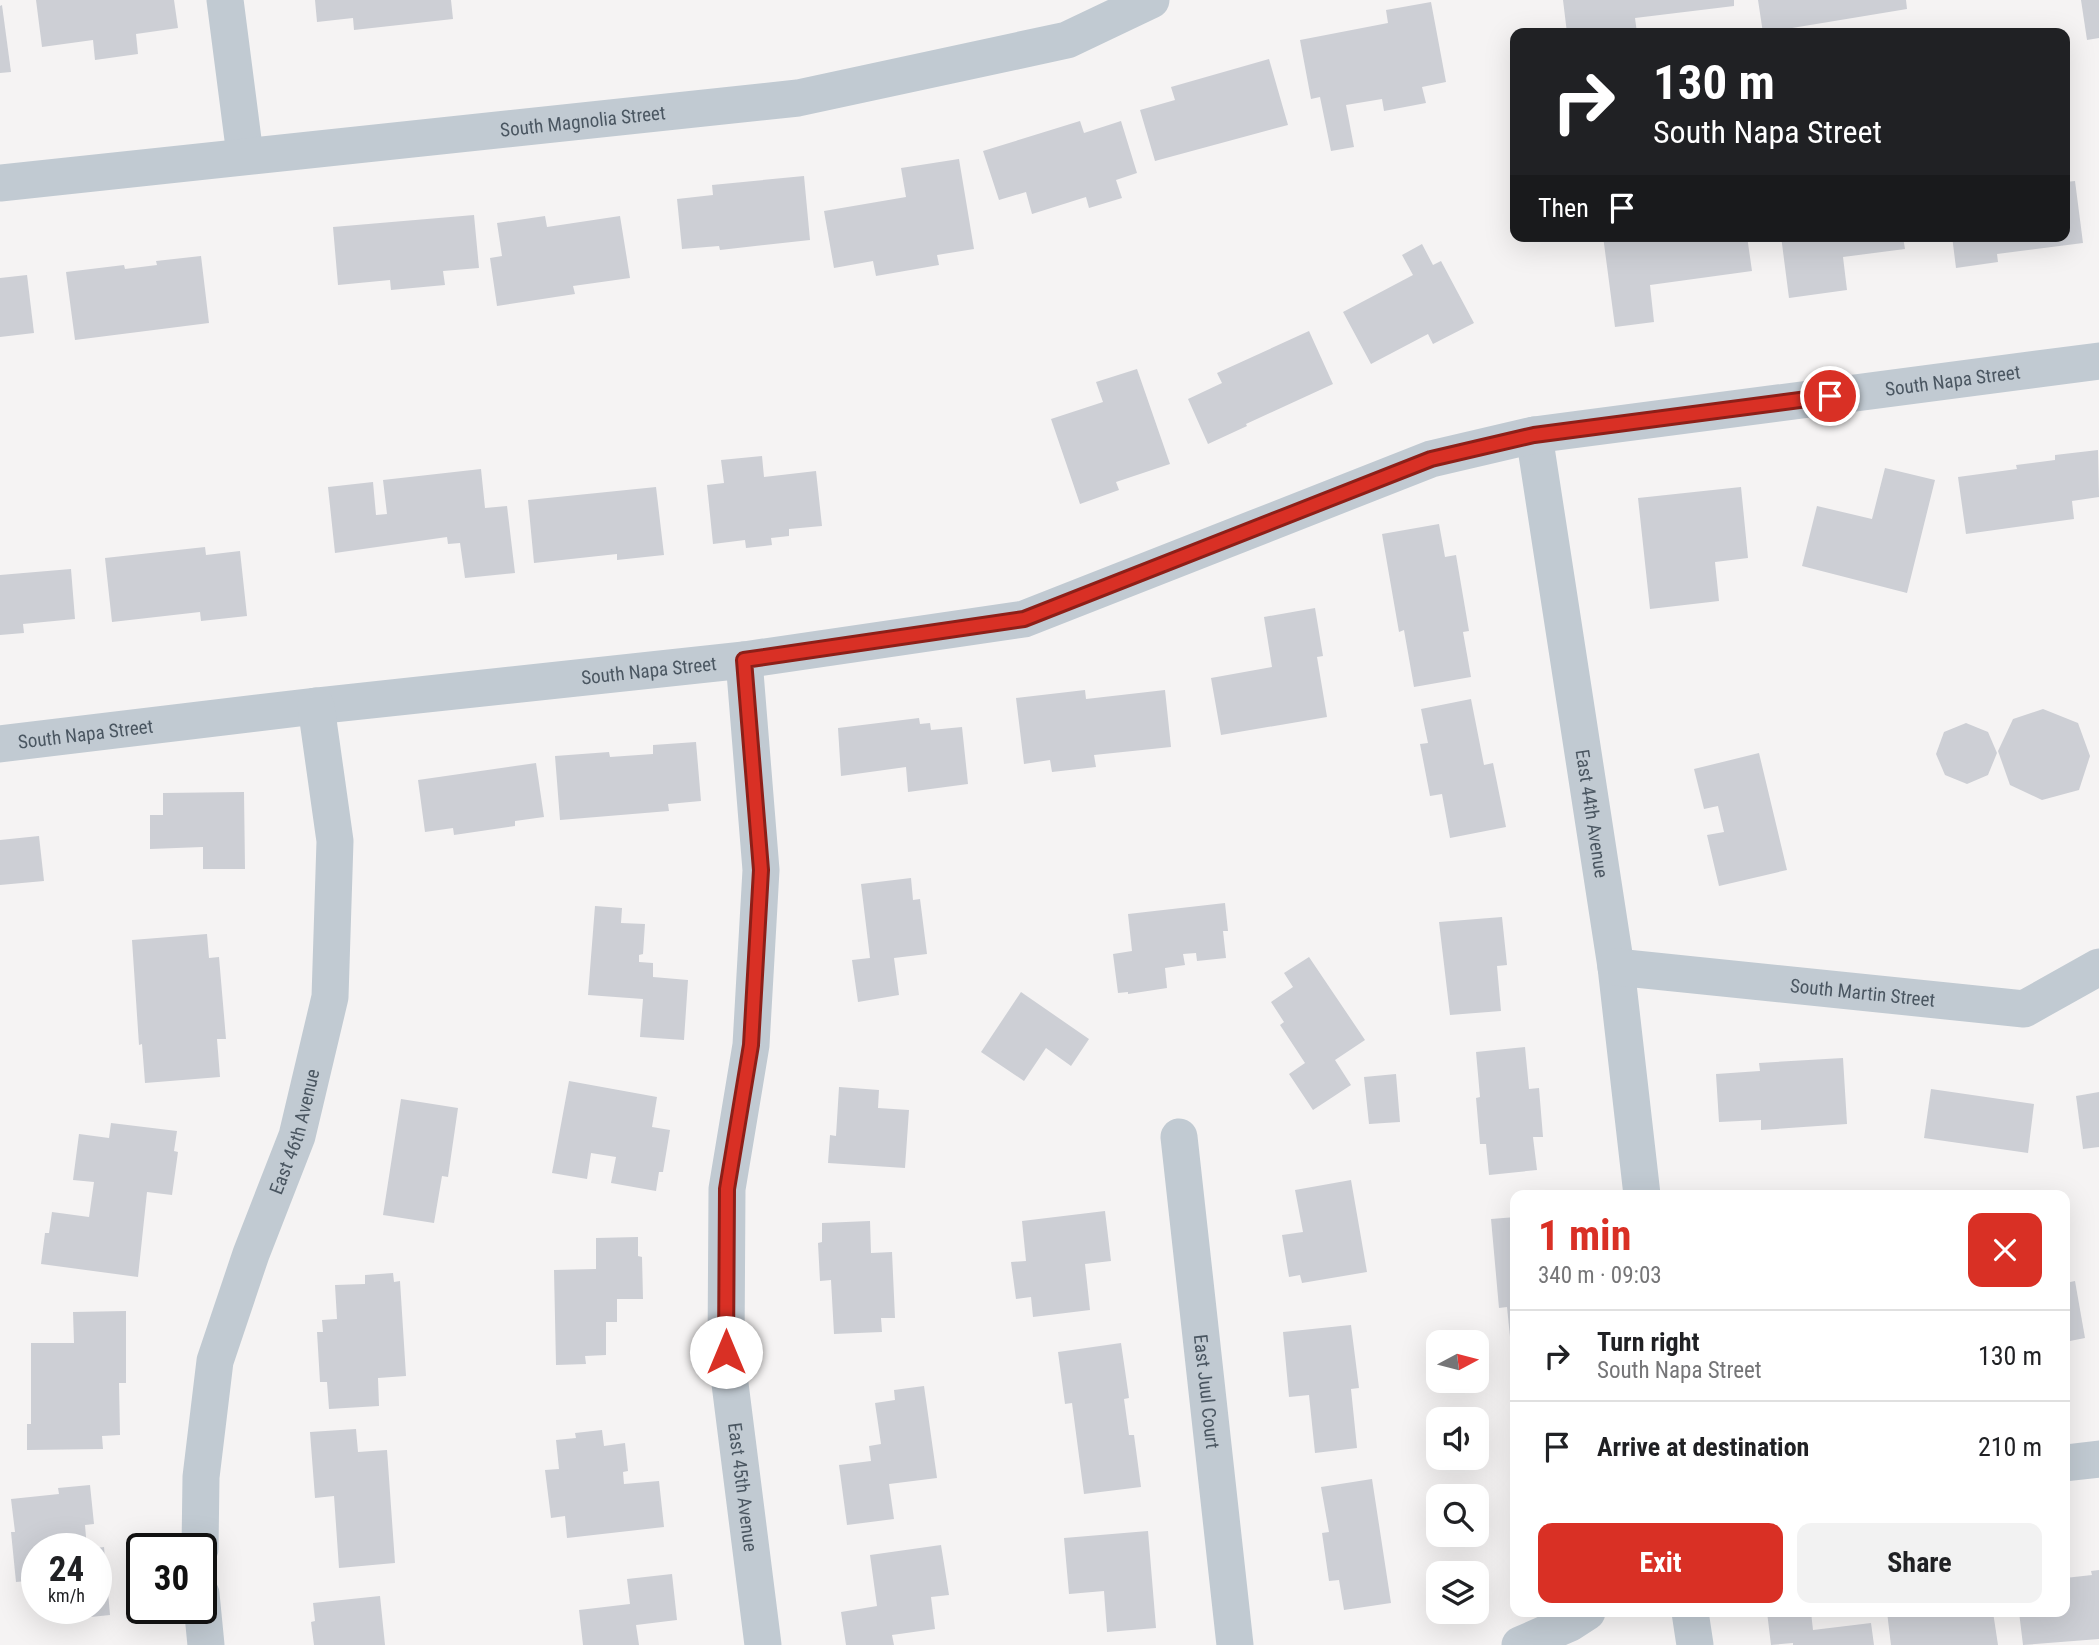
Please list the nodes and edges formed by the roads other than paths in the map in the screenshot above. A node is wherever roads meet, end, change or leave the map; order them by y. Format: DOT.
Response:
graph roads {
  1 [pos="225,0"];
  2 [pos="1152,0"];
  3 [pos="244,155"];
  4 [pos="0,183"];
  5 [pos="2099,361"];
  6 [pos="1534,435"];
  7 [pos="744,660"];
  8 [pos="316,706"];
  9 [pos="0,744"];
  10 [pos="1616,967"];
  11 [pos="2099,967"];
  12 [pos="1179,1137"];
  13 [pos="1641,1190"];
  14 [pos="2099,1459"];
  15 [pos="2070,1462"];
  16 [pos="200,1533"];
  17 [pos="1579,1617"];
  18 [pos="1691,1617"];
  19 [pos="204,1624"];
  20 [pos="206,1645"];
  21 [pos="763,1645"];
  22 [pos="1235,1645"];
  23 [pos="1520,1645"];
  24 [pos="1695,1645"];
  1 -- 3 [label="street"];
  2 -- 3 [label="street, South Magnolia Street"];
  3 -- 4 [label="street, South Magnolia Street"];
  5 -- 6 [label="street, South Napa Street"];
  6 -- 7 [label="street, South Napa Street"];
  6 -- 10 [label="street, East 44th Avenue"];
  7 -- 8 [label="street, South Napa Street"];
  7 -- 21 [label="street, East 45th Avenue"];
  8 -- 9 [label="street, South Napa Street"];
  8 -- 16 [label="street, East 46th Avenue"];
  10 -- 11 [label="street, South Martin Street"];
  10 -- 13 [label="street, East 44th Avenue"];
  12 -- 22 [label="street, East Juul Court"];
  14 -- 15 [label="street"];
  17 -- 23 [label="street"];
  18 -- 24 [label="street"];
  19 -- 20 [label="street"];
}
